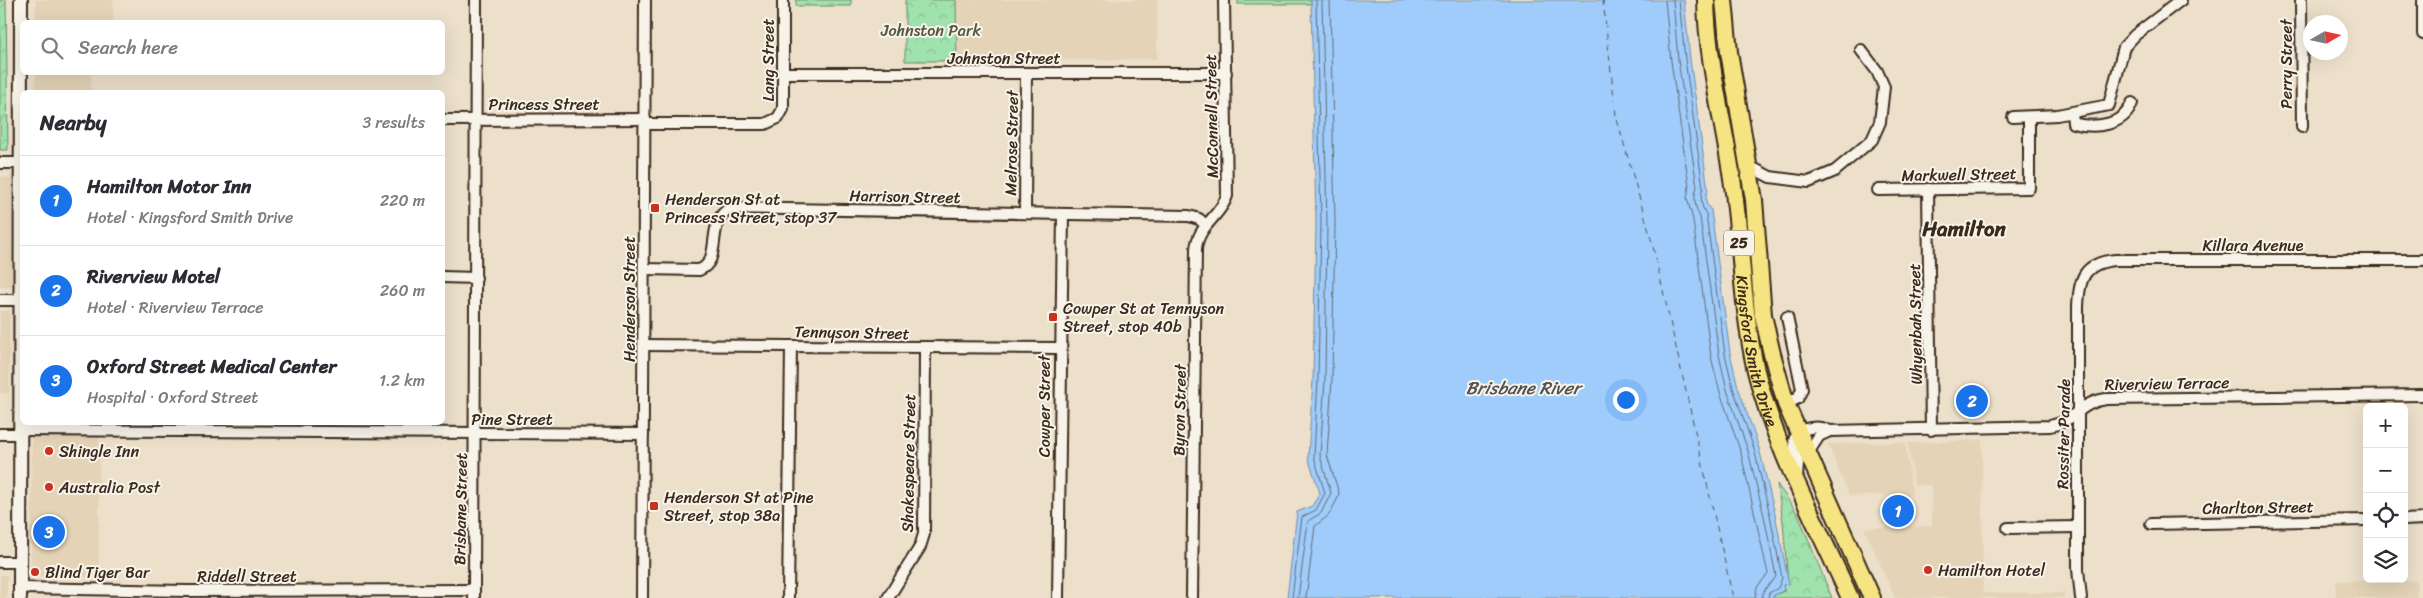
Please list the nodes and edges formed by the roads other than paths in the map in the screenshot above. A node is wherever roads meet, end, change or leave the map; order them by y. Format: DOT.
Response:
graph roads {
  1 [pos="21,0"];
  2 [pos="476,0"];
  3 [pos="645,0"];
  4 [pos="783,0"];
  5 [pos="1224,0"];
  6 [pos="1706,0"];
  7 [pos="1724,0"];
  8 [pos="2181,0"];
  9 [pos="2301,0"];
  10 [pos="2423,0"];
  11 [pos="21,20"];
  12 [pos="2423,34"];
  13 [pos="1860,50"];
  14 [pos="1026,72"];
  15 [pos="783,73"];
  16 [pos="1226,73"];
  17 [pos="22,75"];
  18 [pos="22,90"];
  19 [pos="2132,103"];
  20 [pos="2072,113"];
  21 [pos="2013,117"];
  22 [pos="2029,117"];
  23 [pos="778,118"];
  24 [pos="445,120"];
  25 [pos="477,120"];
  26 [pos="645,122"];
  27 [pos="2302,128"];
  28 [pos="0,163"];
  29 [pos="20,163"];
  30 [pos="1749,166"];
  31 [pos="1770,177"];
  32 [pos="1752,188"];
  33 [pos="1928,188"];
  34 [pos="1878,190"];
  35 [pos="1025,213"];
  36 [pos="1063,214"];
  37 [pos="1206,225"];
  38 [pos="2423,260"];
  39 [pos="644,270"];
  40 [pos="2086,272"];
  41 [pos="445,277"];
  42 [pos="476,278"];
  43 [pos="0,300"];
  44 [pos="20,300"];
  45 [pos="1787,317"];
  46 [pos="644,345"];
  47 [pos="791,346"];
  48 [pos="925,348"];
  49 [pos="1060,348"];
  50 [pos="2423,394"];
  51 [pos="1786,404"];
  52 [pos="2078,411"];
  53 [pos="1931,430"];
  54 [pos="1830,431"];
  55 [pos="20,432"];
  56 [pos="1799,433"];
  57 [pos="0,434"];
  58 [pos="476,434"];
  59 [pos="643,434"];
  60 [pos="1808,453"];
  61 [pos="1797,480"];
  62 [pos="2423,519"];
  63 [pos="2363,520"];
  64 [pos="2408,520"];
  65 [pos="2150,524"];
  66 [pos="2078,527"];
  67 [pos="2008,528"];
  68 [pos="0,562"];
  69 [pos="20,562"];
  70 [pos="20,593"];
  71 [pos="340,594"];
  72 [pos="474,594"];
  73 [pos="642,598"];
  74 [pos="788,598"];
  75 [pos="888,598"];
  76 [pos="1058,598"];
  77 [pos="1192,598"];
  78 [pos="1850,598"];
  79 [pos="1872,598"];
  80 [pos="2081,598"];
  1 -- 11 [label="street"];
  2 -- 25 [label="street, Brisbane Street"];
  3 -- 26 [label="street, Henderson Street"];
  4 -- 15 [label="street, Lang Street"];
  5 -- 16 [label="street, McConnell Street"];
  6 -- 61 [label="highway, Kingsford Smith Drive / 25"];
  7 -- 30 [label="highway, Kingsford Smith Drive / 25"];
  8 -- 20 [label="street"];
  9 -- 27 [label="street, Perry Street"];
  10 -- 12 [label="street"];
  13 -- 31 [label="street"];
  14 -- 15 [label="street, Johnston Street"];
  14 -- 16 [label="street, Johnston Street"];
  14 -- 35 [label="street, Melrose Street"];
  15 -- 23 [label="street, Lang Street"];
  16 -- 37 [label="street, McConnell Street"];
  17 -- 18 [label="street"];
  19 -- 20 [label="street"];
  20 -- 22 [label="street"];
  21 -- 22 [label="street"];
  22 -- 33 [label="street, Markwell Street"];
  23 -- 26 [label="street, Princess Street"];
  24 -- 25 [label="street, Princess Street"];
  25 -- 26 [label="street, Princess Street"];
  25 -- 42 [label="street, Brisbane Street"];
  26 -- 39 [label="street, Henderson Street"];
  28 -- 29 [label="street"];
  30 -- 31 [label="street"];
  30 -- 32 [label="highway, Kingsford Smith Drive / 25"];
  31 -- 32 [label="street"];
  32 -- 51 [label="highway, Kingsford Smith Drive / 25"];
  33 -- 34 [label="street, Markwell Street"];
  33 -- 53 [label="street, Whyenbah Street"];
  35 -- 36 [label="street, Harrison Street"];
  35 -- 39 [label="street, Harrison Street"];
  36 -- 37 [label="street, Harrison Street"];
  36 -- 49 [label="street, Cowper Street"];
  37 -- 77 [label="street, Byron Street"];
  38 -- 40 [label="street, Killara Avenue"];
  39 -- 46 [label="street, Henderson Street"];
  40 -- 52 [label="street, Rossiter Parade"];
  41 -- 42 [label="street"];
  42 -- 58 [label="street, Brisbane Street"];
  43 -- 44 [label="street"];
  44 -- 55 [label="street"];
  45 -- 51 [label="street, Kingsford Smith Drive"];
  46 -- 47 [label="street, Tennyson Street"];
  46 -- 59 [label="street, Henderson Street"];
  47 -- 48 [label="street, Tennyson Street"];
  47 -- 74 [label="street"];
  48 -- 49 [label="street, Tennyson Street"];
  48 -- 75 [label="street, Shakespeare Street"];
  49 -- 76 [label="street, Cowper Street"];
  50 -- 52 [label="street, Riverview Terrace"];
  51 -- 56 [label="highway, Kingsford Smith Drive / 25"];
  52 -- 53 [label="street, Riverview Terrace"];
  52 -- 66 [label="street, Rossiter Parade"];
  53 -- 54 [label="street, Riverview Terrace"];
  54 -- 56 [label="street, Riverview Terrace"];
  54 -- 60 [label="street"];
  55 -- 57 [label="street, Pine Street"];
  55 -- 58 [label="street, Pine Street"];
  55 -- 69 [label="street"];
  56 -- 60 [label="highway, Kingsford Smith Drive / 25"];
  56 -- 61 [label="street"];
  58 -- 59 [label="street, Pine Street"];
  58 -- 72 [label="street, Brisbane Street"];
  59 -- 73 [label="street, Henderson Street"];
  60 -- 79 [label="highway, Kingsford Smith Drive / 25"];
  61 -- 78 [label="highway, Kingsford Smith Drive / 25"];
  62 -- 64 [label="street"];
  63 -- 65 [label="street, Charlton Street"];
  66 -- 67 [label="street"];
  66 -- 80 [label="street, Rossiter Parade"];
  68 -- 69 [label="street"];
  69 -- 70 [label="street"];
  70 -- 71 [label="street, Riddell Street"];
  71 -- 72 [label="street, Riddell Street"];
}
